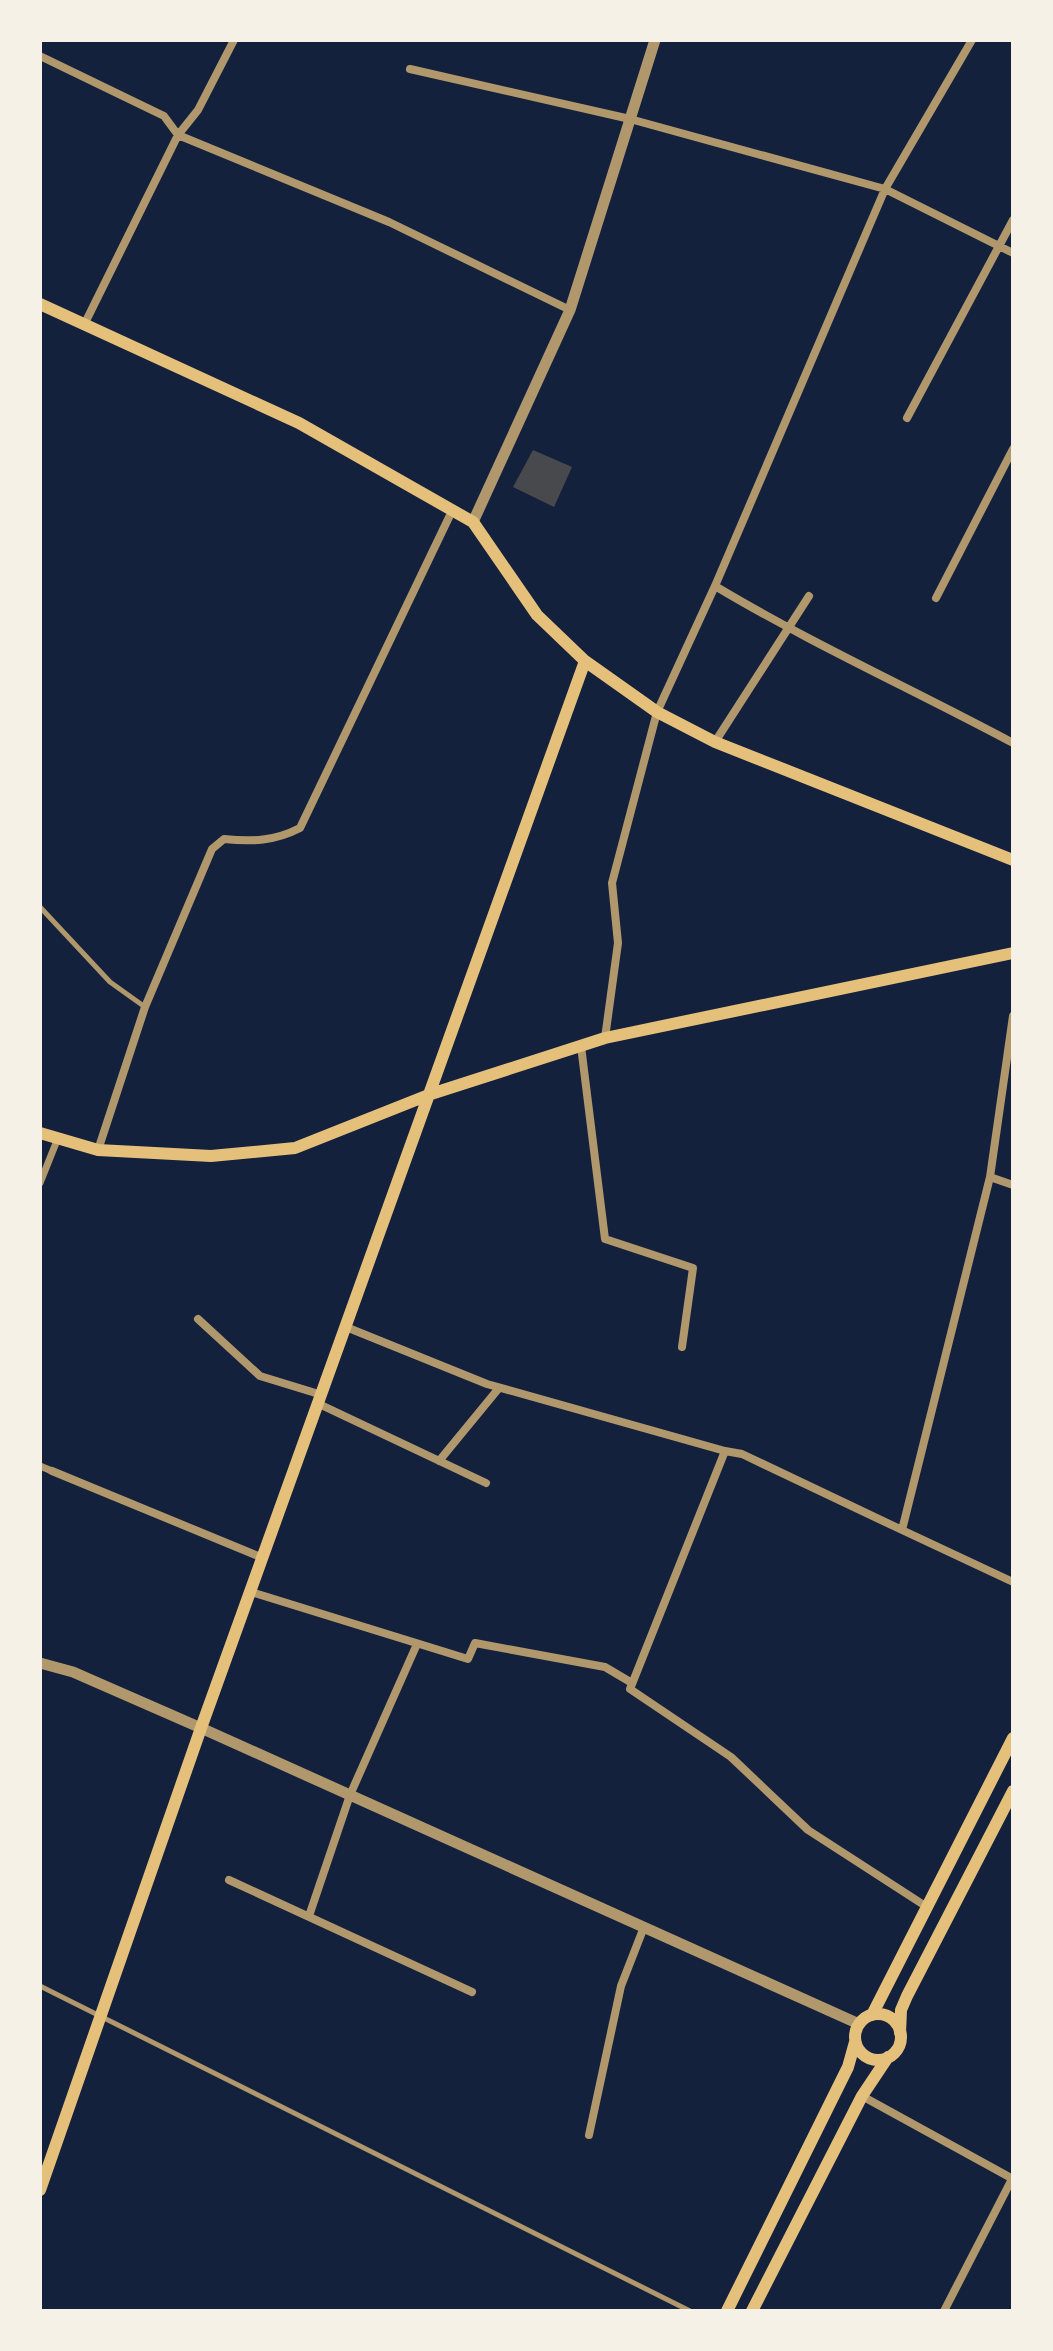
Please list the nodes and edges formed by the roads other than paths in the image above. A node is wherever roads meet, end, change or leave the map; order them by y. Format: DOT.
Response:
graph roads {
  1 [pos="234,40"];
  2 [pos="655,40"];
  3 [pos="972,40"];
  4 [pos="40,56"];
  5 [pos="410,69"];
  6 [pos="630,119"];
  7 [pos="178,135"];
  8 [pos="885,189"];
  9 [pos="1013,220"];
  10 [pos="998,246"];
  11 [pos="1013,253"];
  12 [pos="40,304"];
  13 [pos="570,310"];
  14 [pos="84,325"];
  15 [pos="907,418"];
  16 [pos="1013,449"];
  17 [pos="452,511"];
  18 [pos="473,522"];
  19 [pos="715,586"];
  20 [pos="809,596"];
  21 [pos="936,598"];
  22 [pos="785,628"];
  23 [pos="585,661"];
  24 [pos="657,712"];
  25 [pos="715,742"];
  26 [pos="1013,743"];
  27 [pos="1013,860"];
  28 [pos="40,907"];
  29 [pos="1013,953"];
  30 [pos="145,1007"];
  31 [pos="1013,1016"];
  32 [pos="605,1038"];
  33 [pos="581,1046"];
  34 [pos="431,1094"];
  35 [pos="40,1133"];
  36 [pos="58,1138"];
  37 [pos="98,1150"];
  38 [pos="990,1177"];
  39 [pos="40,1183"];
  40 [pos="1013,1185"];
  41 [pos="198,1319"];
  42 [pos="346,1327"];
  43 [pos="682,1347"];
  44 [pos="499,1388"];
  45 [pos="320,1400"];
  46 [pos="725,1451"];
  47 [pos="439,1461"];
  48 [pos="40,1466"];
  49 [pos="52,1471"];
  50 [pos="486,1483"];
  51 [pos="902,1530"];
  52 [pos="263,1558"];
  53 [pos="1013,1582"];
  54 [pos="251,1592"];
  55 [pos="417,1644"];
  56 [pos="40,1663"];
  57 [pos="632,1683"];
  58 [pos="201,1728"];
  59 [pos="1013,1738"];
  60 [pos="1012,1794"];
  61 [pos="350,1795"];
  62 [pos="229,1880"];
  63 [pos="927,1907"];
  64 [pos="309,1916"];
  65 [pos="644,1927"];
  66 [pos="40,1986"];
  67 [pos="472,1992"];
  68 [pos="872,2015"];
  69 [pos="100,2018"];
  70 [pos="859,2024"];
  71 [pos="900,2033"];
  72 [pos="855,2042"];
  73 [pos="888,2057"];
  74 [pos="862,2096"];
  75 [pos="589,2135"];
  76 [pos="1013,2179"];
  77 [pos="40,2190"];
  78 [pos="690,2311"];
  79 [pos="727,2311"];
  80 [pos="752,2311"];
  81 [pos="944,2311"];
  1 -- 7 [label="street"];
  2 -- 6 [label="street"];
  3 -- 8 [label="street"];
  4 -- 7 [label="street"];
  5 -- 6 [label="street"];
  6 -- 8 [label="street"];
  6 -- 13 [label="street"];
  7 -- 13 [label="street"];
  7 -- 14 [label="street"];
  8 -- 10 [label="street"];
  8 -- 19 [label="street"];
  9 -- 10 [label="street"];
  10 -- 11 [label="street"];
  10 -- 15 [label="street"];
  12 -- 14 [label="main road"];
  13 -- 18 [label="street"];
  14 -- 17 [label="main road"];
  16 -- 21 [label="street"];
  17 -- 18 [label="main road"];
  17 -- 30 [label="street"];
  18 -- 23 [label="main road"];
  19 -- 22 [label="street"];
  19 -- 24 [label="street"];
  20 -- 22 [label="street"];
  22 -- 25 [label="street"];
  22 -- 26 [label="street"];
  23 -- 24 [label="main road"];
  23 -- 34 [label="main road"];
  24 -- 25 [label="main road"];
  24 -- 32 [label="street"];
  25 -- 27 [label="main road"];
  28 -- 30 [label="lane"];
  29 -- 32 [label="main road"];
  30 -- 37 [label="street"];
  31 -- 38 [label="street"];
  32 -- 33 [label="main road"];
  33 -- 34 [label="main road"];
  33 -- 43 [label="street"];
  34 -- 37 [label="main road"];
  34 -- 42 [label="main road"];
  35 -- 36 [label="main road"];
  36 -- 37 [label="main road"];
  36 -- 39 [label="street"];
  38 -- 40 [label="street"];
  38 -- 51 [label="street"];
  41 -- 45 [label="street"];
  42 -- 44 [label="street"];
  42 -- 45 [label="main road"];
  44 -- 46 [label="street"];
  44 -- 47 [label="street"];
  45 -- 47 [label="street"];
  45 -- 52 [label="main road"];
  46 -- 51 [label="street"];
  46 -- 57 [label="street"];
  47 -- 50 [label="street"];
  48 -- 49 [label="street"];
  49 -- 52 [label="street"];
  51 -- 53 [label="street"];
  52 -- 54 [label="main road"];
  54 -- 55 [label="street"];
  54 -- 58 [label="main road"];
  55 -- 57 [label="street"];
  55 -- 61 [label="street"];
  56 -- 58 [label="street"];
  57 -- 63 [label="street"];
  58 -- 61 [label="street"];
  58 -- 69 [label="main road"];
  59 -- 63 [label="main road"];
  60 -- 71 [label="main road"];
  61 -- 64 [label="street"];
  61 -- 65 [label="street"];
  62 -- 64 [label="street"];
  63 -- 68 [label="main road"];
  64 -- 67 [label="street"];
  65 -- 70 [label="street"];
  65 -- 75 [label="street"];
  66 -- 69 [label="lane"];
  68 -- 70 [label="main road"];
  68 -- 71 [label="main road"];
  69 -- 77 [label="main road"];
  69 -- 78 [label="lane"];
  70 -- 72 [label="main road"];
  71 -- 73 [label="main road"];
  72 -- 73 [label="main road"];
  72 -- 79 [label="main road"];
  73 -- 74 [label="main road"];
  74 -- 76 [label="street"];
  74 -- 80 [label="main road"];
  76 -- 81 [label="street"];
}
